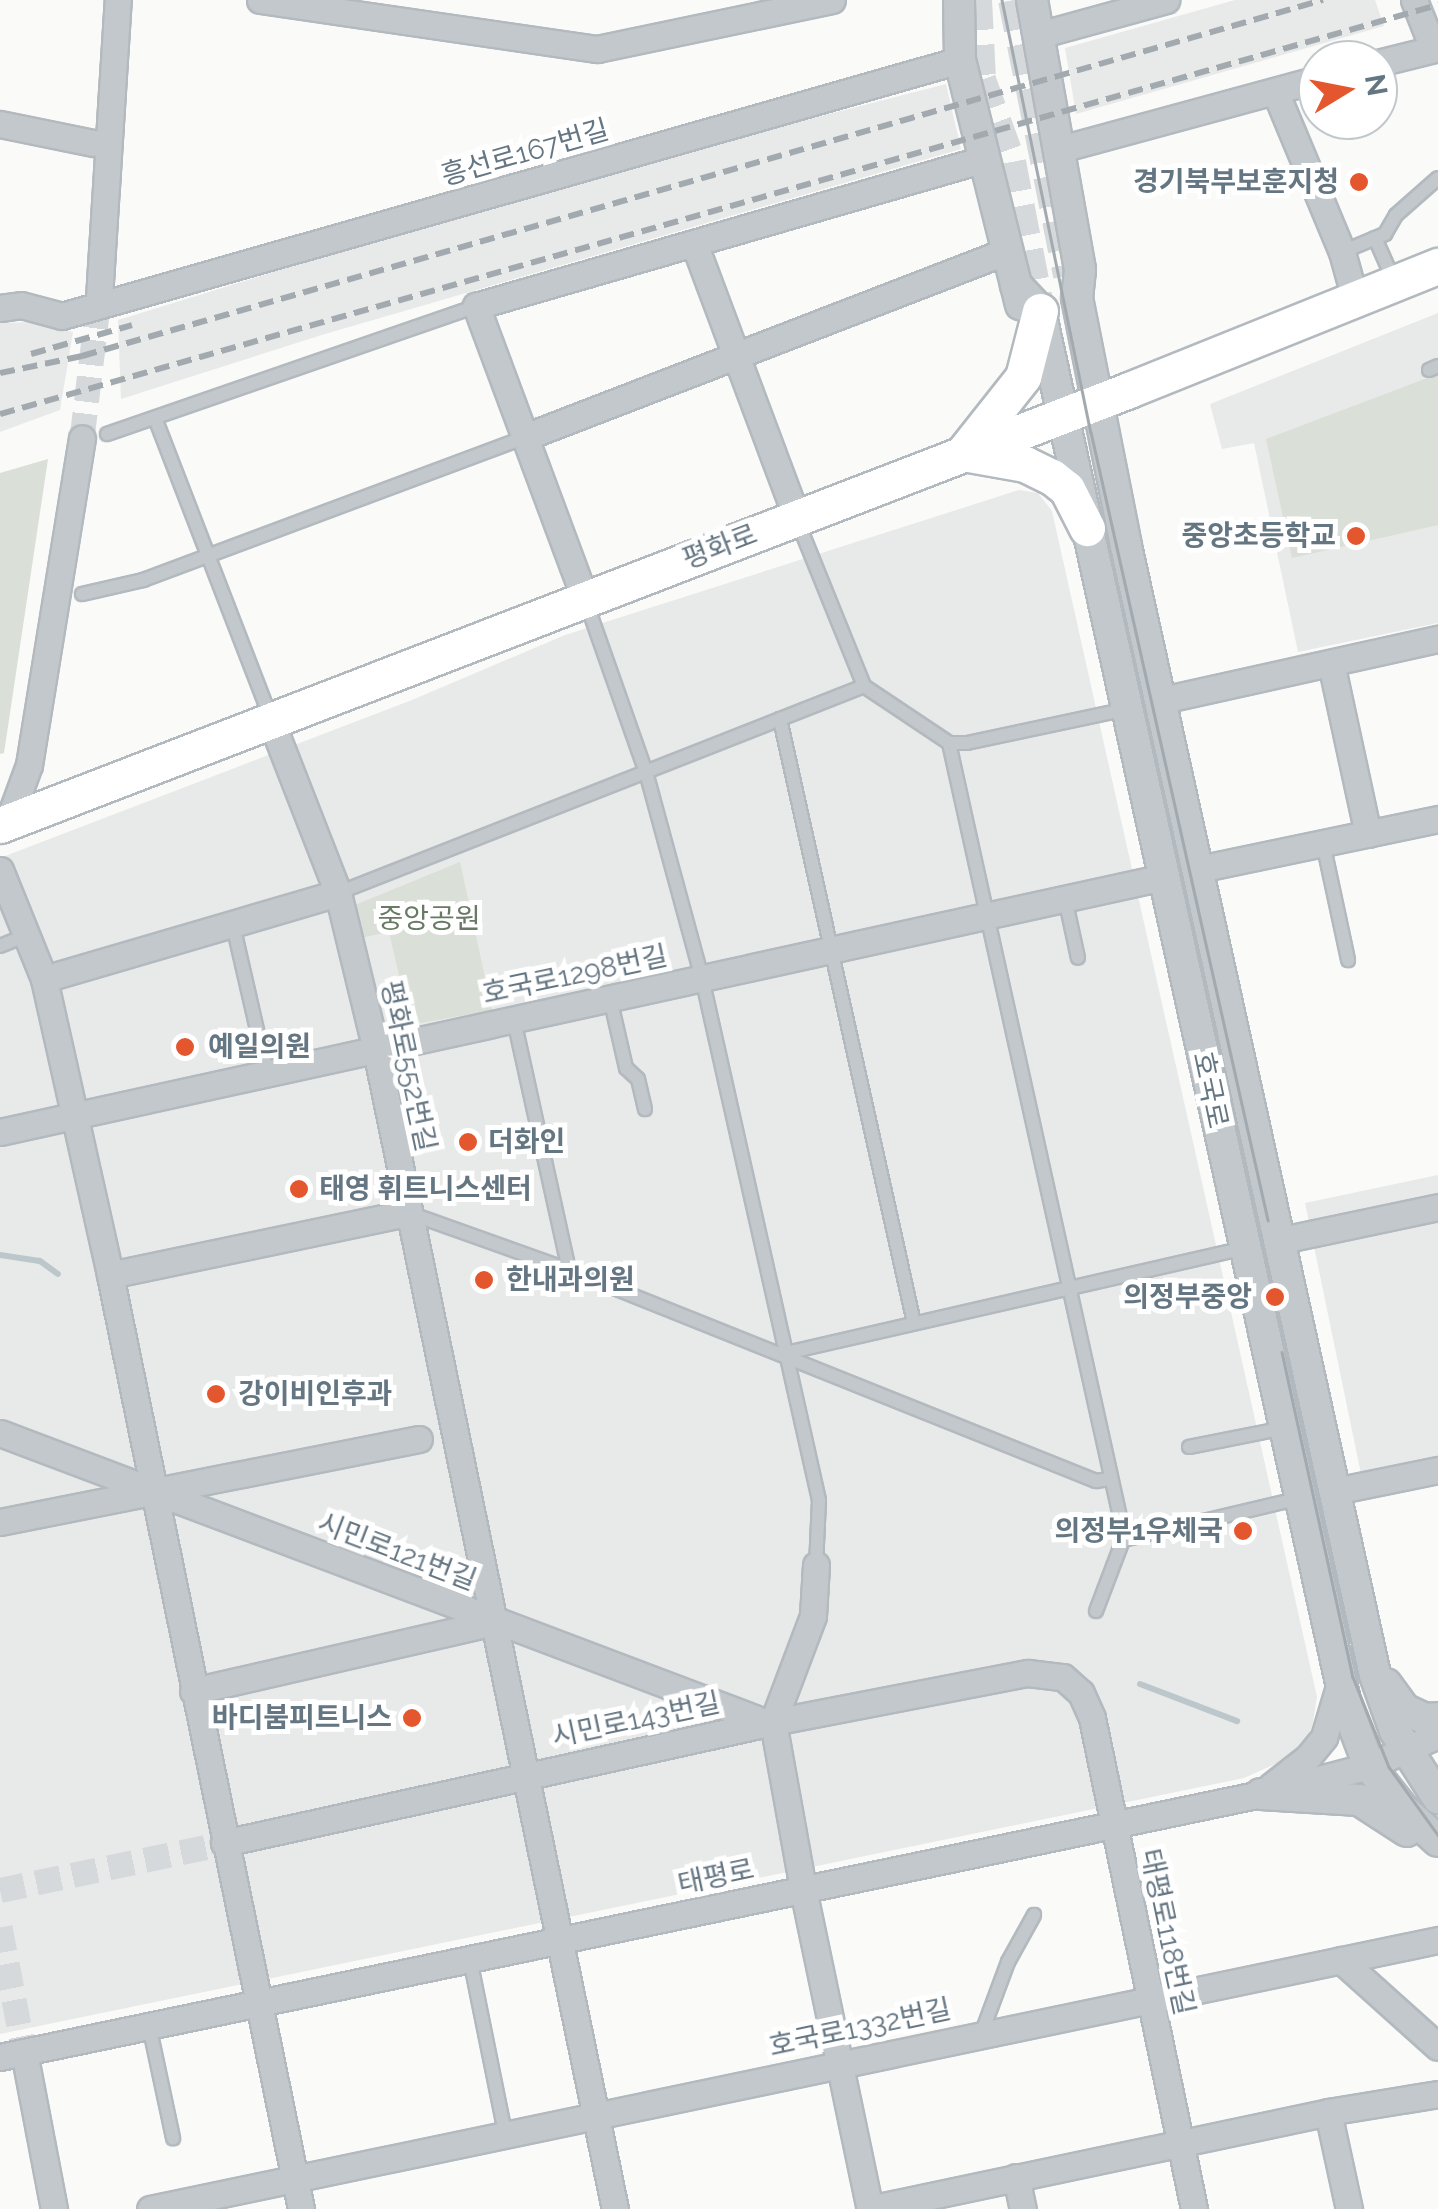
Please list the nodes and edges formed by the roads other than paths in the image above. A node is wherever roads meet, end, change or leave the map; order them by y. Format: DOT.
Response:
graph roads {
  1 [pos="118,0"];
  2 [pos="260,0"];
  3 [pos="832,0"];
  4 [pos="959,0"];
  5 [pos="1032,0"];
  6 [pos="1166,0"];
  7 [pos="1414,0"];
  8 [pos="1038,36"];
  9 [pos="1436,48"];
  10 [pos="1398,58"];
  11 [pos="960,60"];
  12 [pos="1298,85"];
  13 [pos="1275,91"];
  14 [pos="0,124"];
  15 [pos="93,143"];
  16 [pos="1057,150"];
  17 [pos="984,158"];
  18 [pos="1438,178"];
  19 [pos="1375,238"];
  20 [pos="694,243"];
  21 [pos="1008,251"];
  22 [pos="1342,252"];
  23 [pos="1438,266"];
  24 [pos="1396,283"];
  25 [pos="1355,299"];
  26 [pos="103,301"];
  27 [pos="476,306"];
  28 [pos="0,308"];
  29 [pos="1028,312"];
  30 [pos="736,355"];
  31 [pos="1098,402"];
  32 [pos="1062,416"];
  33 [pos="155,418"];
  34 [pos="94,436"];
  35 [pos="525,437"];
  36 [pos="963,453"];
  37 [pos="796,518"];
  38 [pos="1087,528"];
  39 [pos="210,556"];
  40 [pos="82,594"];
  41 [pos="585,599"];
  42 [pos="1438,639"];
  43 [pos="1330,663"];
  44 [pos="864,686"];
  45 [pos="1162,700"];
  46 [pos="1127,710"];
  47 [pos="780,719"];
  48 [pos="271,721"];
  49 [pos="949,743"];
  50 [pos="646,772"];
  51 [pos="1438,819"];
  52 [pos="4,824"];
  53 [pos="1368,834"];
  54 [pos="1323,843"];
  55 [pos="1198,869"];
  56 [pos="0,870"];
  57 [pos="1164,876"];
  58 [pos="338,893"];
  59 [pos="1065,898"];
  60 [pos="987,916"];
  61 [pos="234,924"];
  62 [pos="27,935"];
  63 [pos="0,946"];
  64 [pos="831,950"];
  65 [pos="1078,958"];
  66 [pos="1348,960"];
  67 [pos="44,978"];
  68 [pos="702,978"];
  69 [pos="610,998"];
  70 [pos="514,1020"];
  71 [pos="376,1050"];
  72 [pos="266,1074"];
  73 [pos="644,1109"];
  74 [pos="75,1116"];
  75 [pos="0,1132"];
  76 [pos="1438,1207"];
  77 [pos="408,1213"];
  78 [pos="1282,1240"];
  79 [pos="1245,1248"];
  80 [pos="570,1270"];
  81 [pos="110,1275"];
  82 [pos="1068,1288"];
  83 [pos="914,1323"];
  84 [pos="783,1353"];
  85 [pos="1284,1428"];
  86 [pos="0,1433"];
  87 [pos="419,1439"];
  88 [pos="1188,1447"];
  89 [pos="1438,1470"];
  90 [pos="1110,1479"];
  91 [pos="152,1491"];
  92 [pos="1335,1491"];
  93 [pos="1300,1498"];
  94 [pos="0,1522"];
  95 [pos="1123,1540"];
  96 [pos="816,1565"];
  97 [pos="1096,1610"];
  98 [pos="495,1622"];
  99 [pos="1375,1675"];
  100 [pos="1062,1677"];
  101 [pos="1340,1682"];
  102 [pos="193,1691"];
  103 [pos="1438,1718"];
  104 [pos="773,1722"];
  105 [pos="1438,1735"];
  106 [pos="1406,1752"];
  107 [pos="1369,1766"];
  108 [pos="526,1774"];
  109 [pos="1261,1794"];
  110 [pos="1438,1798"];
  111 [pos="1114,1824"];
  112 [pos="1436,1840"];
  113 [pos="224,1843"];
  114 [pos="802,1889"];
  115 [pos="1034,1916"];
  116 [pos="560,1940"];
  117 [pos="1438,1940"];
  118 [pos="470,1958"];
  119 [pos="1341,1960"];
  120 [pos="1151,1997"];
  121 [pos="256,2003"];
  122 [pos="150,2025"];
  123 [pos="982,2032"];
  124 [pos="1438,2046"];
  125 [pos="12,2054"];
  126 [pos="839,2062"];
  127 [pos="1438,2094"];
  128 [pos="1328,2112"];
  129 [pos="596,2114"];
  130 [pos="505,2133"];
  131 [pos="173,2138"];
  132 [pos="1180,2143"];
  133 [pos="294,2177"];
  134 [pos="1016,2178"];
  135 [pos="54,2209"];
  136 [pos="150,2209"];
  137 [pos="301,2209"];
  138 [pos="615,2209"];
  139 [pos="870,2209"];
  140 [pos="1024,2209"];
  141 [pos="1194,2209"];
  142 [pos="1349,2209"];
  1 -- 26 [label="street"];
  2 -- 3 [label="street"];
  4 -- 11 [label="street, 호국로"];
  5 -- 8 [label="street, 호국로"];
  6 -- 8 [label="street"];
  7 -- 9 [label="street"];
  8 -- 16 [label="street, 호국로"];
  9 -- 10 [label="street"];
  11 -- 17 [label="street, 호국로"];
  11 -- 26 [label="street, 흥선로167번길"];
  12 -- 13 [label="street"];
  13 -- 16 [label="street"];
  13 -- 22 [label="street"];
  14 -- 15 [label="street"];
  16 -- 31 [label="street, 호국로"];
  17 -- 20 [label="street"];
  17 -- 21 [label="street, 호국로"];
  18 -- 19 [label="lane"];
  19 -- 22 [label="lane"];
  19 -- 24 [label="lane"];
  20 -- 27 [label="street"];
  20 -- 30 [label="street"];
  21 -- 29 [label="street, 호국로"];
  21 -- 30 [label="street"];
  22 -- 25 [label="street"];
  23 -- 24 [label="main road, 평화로"];
  24 -- 25 [label="main road, 평화로"];
  25 -- 31 [label="main road, 평화로"];
  26 -- 28 [label="street, 흥선로167번길"];
  27 -- 33 [label="lane"];
  27 -- 35 [label="street"];
  29 -- 32 [label="street, 호국로"];
  29 -- 36 [label="main road"];
  30 -- 35 [label="street"];
  30 -- 37 [label="street"];
  31 -- 32 [label="main road, 평화로"];
  31 -- 45 [label="street, 호국로"];
  32 -- 36 [label="main road, 평화로"];
  32 -- 38 [label="street, 호국로"];
  33 -- 34 [label="lane"];
  33 -- 39 [label="lane"];
  34 -- 52 [label="street"];
  35 -- 39 [label="lane"];
  35 -- 41 [label="street"];
  36 -- 37 [label="main road, 평화로"];
  36 -- 38 [label="main road"];
  37 -- 41 [label="main road, 평화로"];
  37 -- 44 [label="lane"];
  38 -- 46 [label="street, 호국로"];
  39 -- 40 [label="lane"];
  39 -- 48 [label="lane"];
  41 -- 48 [label="main road, 평화로"];
  41 -- 50 [label="lane"];
  42 -- 43 [label="street"];
  43 -- 45 [label="street"];
  43 -- 53 [label="street"];
  44 -- 47 [label="lane"];
  44 -- 49 [label="lane"];
  45 -- 55 [label="street, 호국로"];
  46 -- 49 [label="lane"];
  46 -- 57 [label="street, 호국로"];
  47 -- 50 [label="lane"];
  47 -- 64 [label="lane"];
  48 -- 52 [label="main road, 평화로"];
  48 -- 58 [label="street, 평화로552번길"];
  49 -- 60 [label="lane"];
  50 -- 58 [label="lane"];
  50 -- 68 [label="lane"];
  51 -- 53 [label="street"];
  53 -- 54 [label="street"];
  54 -- 55 [label="street"];
  54 -- 66 [label="lane"];
  55 -- 78 [label="street, 호국로"];
  56 -- 62 [label="street"];
  57 -- 59 [label="street, 호국로1298번길"];
  57 -- 79 [label="street, 호국로"];
  58 -- 61 [label="street"];
  58 -- 71 [label="street, 평화로552번길"];
  59 -- 60 [label="street, 호국로1298번길"];
  59 -- 65 [label="lane"];
  60 -- 64 [label="street, 호국로1298번길"];
  60 -- 82 [label="lane"];
  61 -- 67 [label="street"];
  61 -- 72 [label="lane"];
  62 -- 63 [label="lane"];
  62 -- 67 [label="street"];
  64 -- 68 [label="street, 호국로1298번길"];
  64 -- 83 [label="lane"];
  67 -- 74 [label="street"];
  68 -- 69 [label="street, 호국로1298번길"];
  68 -- 84 [label="lane"];
  69 -- 70 [label="street, 호국로1298번길"];
  69 -- 73 [label="lane"];
  70 -- 71 [label="street, 호국로1298번길"];
  70 -- 80 [label="lane"];
  71 -- 72 [label="street, 호국로1298번길"];
  71 -- 77 [label="street, 평화로552번길"];
  72 -- 74 [label="street, 호국로1298번길"];
  74 -- 75 [label="street, 호국로1298번길"];
  74 -- 81 [label="street"];
  76 -- 78 [label="street"];
  77 -- 80 [label="lane"];
  77 -- 81 [label="street"];
  77 -- 98 [label="street, 평화로552번길"];
  78 -- 92 [label="street, 호국로"];
  79 -- 82 [label="lane"];
  79 -- 85 [label="street, 호국로"];
  80 -- 84 [label="lane"];
  81 -- 91 [label="street"];
  82 -- 83 [label="lane"];
  82 -- 90 [label="lane"];
  83 -- 84 [label="lane"];
  84 -- 90 [label="lane"];
  84 -- 96 [label="lane"];
  85 -- 88 [label="lane"];
  85 -- 93 [label="street, 호국로"];
  86 -- 91 [label="street, 시민로121번길"];
  87 -- 91 [label="street"];
  89 -- 92 [label="street"];
  90 -- 95 [label="lane"];
  91 -- 94 [label="street"];
  91 -- 98 [label="street, 시민로121번길"];
  91 -- 102 [label="street"];
  92 -- 99 [label="street, 호국로"];
  93 -- 95 [label="lane"];
  93 -- 101 [label="street, 호국로"];
  95 -- 97 [label="lane"];
  96 -- 104 [label="street"];
  98 -- 102 [label="street"];
  98 -- 104 [label="street, 시민로121번길"];
  98 -- 108 [label="street, 평화로552번길"];
  99 -- 103 [label="street"];
  99 -- 106 [label="street, 호국로"];
  100 -- 104 [label="street, 시민로143번길"];
  100 -- 111 [label="street, 태평로118번길"];
  101 -- 107 [label="street, 호국로"];
  101 -- 109 [label="street"];
  102 -- 113 [label="street"];
  104 -- 108 [label="street, 시민로143번길"];
  104 -- 114 [label="street"];
  105 -- 106 [label="street, 태평로"];
  106 -- 107 [label="street, 태평로"];
  106 -- 110 [label="street, 호국로"];
  107 -- 109 [label="street, 태평로"];
  107 -- 112 [label="street, 호국로"];
  108 -- 113 [label="street, 시민로143번길"];
  108 -- 116 [label="street, 평화로552번길"];
  109 -- 111 [label="street, 태평로"];
  109 -- 112 [label="street"];
  111 -- 114 [label="street, 태평로"];
  111 -- 120 [label="street, 태평로118번길"];
  113 -- 121 [label="street"];
  114 -- 116 [label="street, 태평로"];
  114 -- 126 [label="street"];
  115 -- 123 [label="lane"];
  116 -- 118 [label="street, 태평로"];
  116 -- 129 [label="street, 평화로552번길"];
  117 -- 119 [label="street, 호국로1332번길"];
  118 -- 121 [label="street, 태평로"];
  118 -- 130 [label="lane"];
  119 -- 120 [label="street, 호국로1332번길"];
  119 -- 124 [label="street"];
  120 -- 123 [label="street, 호국로1332번길"];
  120 -- 132 [label="street, 태평로118번길"];
  121 -- 122 [label="street, 태평로"];
  121 -- 133 [label="street"];
  122 -- 125 [label="street, 태평로"];
  122 -- 131 [label="lane"];
  123 -- 126 [label="street, 호국로1332번길"];
  125 -- 135 [label="street"];
  126 -- 129 [label="street, 호국로1332번길"];
  126 -- 139 [label="street"];
  127 -- 128 [label="street"];
  128 -- 132 [label="street"];
  128 -- 142 [label="street"];
  129 -- 130 [label="street, 호국로1332번길"];
  129 -- 138 [label="street, 평화로552번길"];
  130 -- 133 [label="street, 호국로1332번길"];
  132 -- 134 [label="street"];
  132 -- 141 [label="street, 태평로118번길"];
  133 -- 136 [label="street, 호국로1332번길"];
  133 -- 137 [label="street"];
  134 -- 139 [label="street"];
  134 -- 140 [label="street"];
}
